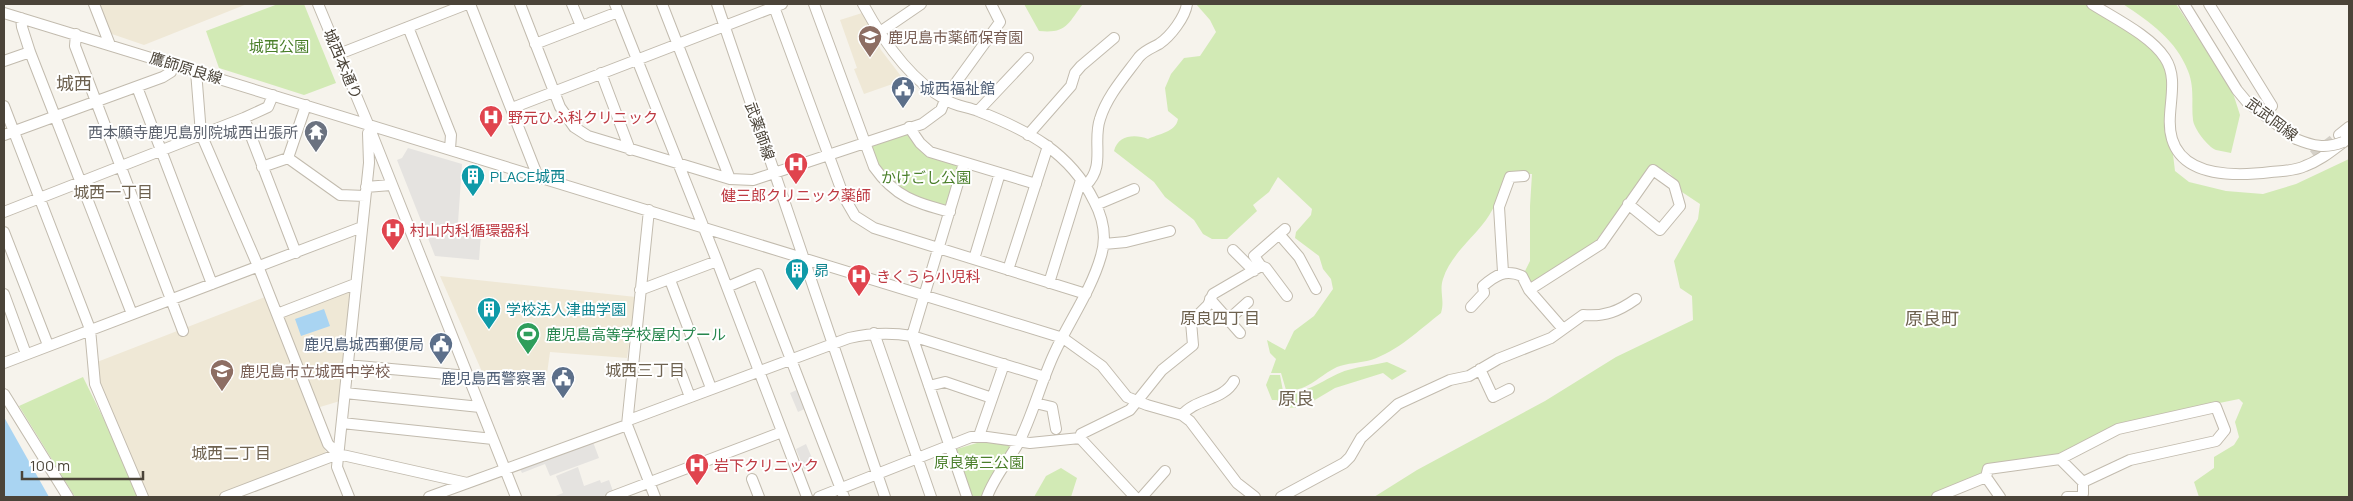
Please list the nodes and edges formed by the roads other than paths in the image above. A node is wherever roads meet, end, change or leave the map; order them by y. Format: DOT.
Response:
graph roads {
  1 [pos="94,4"];
  2 [pos="318,4"];
  3 [pos="468,4"];
  4 [pos="520,4"];
  5 [pos="572,4"];
  6 [pos="662,4"];
  7 [pos="717,4"];
  8 [pos="814,4"];
  9 [pos="863,4"];
  10 [pos="921,4"];
  11 [pos="991,4"];
  12 [pos="1187,4"];
  13 [pos="2092,4"];
  14 [pos="2184,4"];
  15 [pos="2211,4"];
  16 [pos="776,5"];
  17 [pos="617,8"];
  18 [pos="4,13"];
  19 [pos="21,18"];
  20 [pos="724,25"];
  21 [pos="581,26"];
  22 [pos="408,27"];
  23 [pos="880,32"];
  24 [pos="76,34"];
  25 [pos="1114,38"];
  26 [pos="535,44"];
  27 [pos="678,44"];
  28 [pos="110,45"];
  29 [pos="30,52"];
  30 [pos="339,54"];
  31 [pos="1028,58"];
  32 [pos="637,59"];
  33 [pos="4,61"];
  34 [pos="173,64"];
  35 [pos="196,71"];
  36 [pos="601,73"];
  37 [pos="137,88"];
  38 [pos="554,91"];
  39 [pos="273,95"];
  40 [pos="96,101"];
  41 [pos="946,101"];
  42 [pos="306,105"];
  43 [pos="4,106"];
  44 [pos="2272,106"];
  45 [pos="512,108"];
  46 [pos="978,111"];
  47 [pos="55,116"];
  48 [pos="244,118"];
  49 [pos="368,124"];
  50 [pos="909,127"];
  51 [pos="2349,127"];
  52 [pos="9,133"];
  53 [pos="200,134"];
  54 [pos="1028,135"];
  55 [pos="2344,139"];
  56 [pos="866,142"];
  57 [pos="1048,146"];
  58 [pos="161,149"];
  59 [pos="450,149"];
  60 [pos="630,150"];
  61 [pos="828,155"];
  62 [pos="2313,155"];
  63 [pos="288,158"];
  64 [pos="964,162"];
  65 [pos="678,165"];
  66 [pos="121,166"];
  67 [pos="262,167"];
  68 [pos="2288,170"];
  69 [pos="774,173"];
  70 [pos="1000,173"];
  71 [pos="1524,176"];
  72 [pos="538,177"];
  73 [pos="730,179"];
  74 [pos="80,182"];
  75 [pos="1084,182"];
  76 [pos="1036,184"];
  77 [pos="391,185"];
  78 [pos="1134,189"];
  79 [pos="366,192"];
  80 [pos="40,198"];
  81 [pos="1628,204"];
  82 [pos="1096,205"];
  83 [pos="649,210"];
  84 [pos="4,212"];
  85 [pos="950,212"];
  86 [pos="362,227"];
  87 [pos="704,227"];
  88 [pos="1170,231"];
  89 [pos="4,232"];
  90 [pos="1104,244"];
  91 [pos="939,248"];
  92 [pos="1232,250"];
  93 [pos="296,253"];
  94 [pos="803,259"];
  95 [pos="974,259"];
  96 [pos="717,261"];
  97 [pos="258,266"];
  98 [pos="1258,269"];
  99 [pos="1008,270"];
  100 [pos="1503,272"];
  101 [pos="670,280"];
  102 [pos="1049,283"];
  103 [pos="212,284"];
  104 [pos="355,284"];
  105 [pos="727,287"];
  106 [pos="1316,289"];
  107 [pos="640,290"];
  108 [pos="1529,290"];
  109 [pos="4,294"];
  110 [pos="1086,294"];
  111 [pos="924,295"];
  112 [pos="1287,296"];
  113 [pos="172,299"];
  114 [pos="1210,299"];
  115 [pos="1636,299"];
  116 [pos="1248,302"];
  117 [pos="1471,307"];
  118 [pos="132,314"];
  119 [pos="277,314"];
  120 [pos="1228,320"];
  121 [pos="90,329"];
  122 [pos="1563,329"];
  123 [pos="183,331"];
  124 [pos="874,333"];
  125 [pos="1240,334"];
  126 [pos="912,336"];
  127 [pos="1063,338"];
  128 [pos="833,344"];
  129 [pos="48,345"];
  130 [pos="26,354"];
  131 [pos="791,359"];
  132 [pos="4,363"];
  133 [pos="1004,364"];
  134 [pos="347,365"];
  135 [pos="1480,369"];
  136 [pos="758,370"];
  137 [pos="681,374"];
  138 [pos="468,376"];
  139 [pos="1045,377"];
  140 [pos="1234,381"];
  141 [pos="930,386"];
  142 [pos="711,388"];
  143 [pos="1509,389"];
  144 [pos="4,394"];
  145 [pos="345,394"];
  146 [pos="690,397"];
  147 [pos="992,398"];
  148 [pos="1138,402"];
  149 [pos="1035,403"];
  150 [pos="480,407"];
  151 [pos="1182,415"];
  152 [pos="628,422"];
  153 [pos="342,423"];
  154 [pos="1056,429"];
  155 [pos="782,432"];
  156 [pos="979,436"];
  157 [pos="1080,438"];
  158 [pos="492,439"];
  159 [pos="1019,441"];
  160 [pos="950,446"];
  161 [pos="338,454"];
  162 [pos="918,459"];
  163 [pos="2060,459"];
  164 [pos="505,469"];
  165 [pos="1165,471"];
  166 [pos="877,475"];
  167 [pos="1986,477"];
  168 [pos="752,479"];
  169 [pos="2083,482"];
  170 [pos="467,483"];
  171 [pos="649,483"];
  172 [pos="843,493"];
  173 [pos="68,497"];
  174 [pos="144,497"];
  175 [pos="225,497"];
  176 [pos="349,497"];
  177 [pos="429,497"];
  178 [pos="516,497"];
  179 [pos="611,497"];
  180 [pos="655,497"];
  181 [pos="759,497"];
  182 [pos="807,497"];
  183 [pos="819,497"];
  184 [pos="885,497"];
  185 [pos="931,497"];
  186 [pos="967,497"];
  187 [pos="987,497"];
  188 [pos="1135,497"];
  189 [pos="1142,497"];
  190 [pos="1255,497"];
  191 [pos="1281,497"];
  192 [pos="1937,497"];
  193 [pos="2000,497"];
  194 [pos="2068,497"];
  1 -- 28 [label="street"];
  2 -- 30 [label="street, 城西本通り"];
  3 -- 22 [label="street"];
  3 -- 45 [label="street"];
  4 -- 26 [label="street"];
  5 -- 21 [label="street"];
  6 -- 27 [label="street"];
  7 -- 20 [label="street, 武薬師線"];
  8 -- 56 [label="street"];
  9 -- 23 [label="street"];
  10 -- 23 [label="street"];
  11 -- 41 [label="street"];
  12 -- 75 [label="street"];
  13 -- 68 [label="street"];
  14 -- 55 [label="street, 武武岡線, bridge"];
  15 -- 44 [label="street"];
  16 -- 20 [label="street"];
  16 -- 61 [label="street"];
  17 -- 21 [label="street"];
  17 -- 32 [label="street"];
  18 -- 19 [label="street, 鷹師原良線"];
  19 -- 24 [label="street, 鷹師原良線"];
  19 -- 29 [label="street"];
  20 -- 27 [label="street"];
  20 -- 69 [label="street, 武薬師線"];
  21 -- 26 [label="street"];
  22 -- 30 [label="street"];
  22 -- 59 [label="street"];
  23 -- 41 [label="street"];
  24 -- 28 [label="street, 鷹師原良線"];
  24 -- 40 [label="street"];
  25 -- 54 [label="street"];
  26 -- 38 [label="street"];
  27 -- 32 [label="street"];
  27 -- 73 [label="street"];
  28 -- 34 [label="street, 鷹師原良線"];
  29 -- 33 [label="street"];
  29 -- 47 [label="street"];
  30 -- 49 [label="street, 城西本通り"];
  31 -- 46 [label="street"];
  32 -- 36 [label="street"];
  32 -- 65 [label="street"];
  34 -- 35 [label="street, 鷹師原良線"];
  34 -- 37 [label="street"];
  35 -- 39 [label="street, 鷹師原良線"];
  35 -- 53 [label="street"];
  36 -- 38 [label="street"];
  36 -- 60 [label="street"];
  37 -- 40 [label="street"];
  37 -- 58 [label="street"];
  38 -- 45 [label="street"];
  38 -- 60 [label="street"];
  39 -- 42 [label="street, 鷹師原良線"];
  39 -- 48 [label="street"];
  40 -- 47 [label="street"];
  40 -- 66 [label="street"];
  41 -- 46 [label="street"];
  41 -- 50 [label="street"];
  42 -- 49 [label="street, 鷹師原良線"];
  42 -- 63 [label="street"];
  43 -- 52 [label="street"];
  45 -- 72 [label="street"];
  46 -- 54 [label="street"];
  47 -- 52 [label="street"];
  47 -- 74 [label="street"];
  48 -- 53 [label="street"];
  48 -- 67 [label="street"];
  49 -- 59 [label="street, 鷹師原良線"];
  49 -- 77 [label="street, 城西本通り"];
  49 -- 79 [label="street"];
  50 -- 56 [label="street"];
  50 -- 64 [label="street"];
  51 -- 55 [label="street"];
  52 -- 80 [label="street"];
  53 -- 58 [label="street"];
  53 -- 97 [label="street"];
  54 -- 57 [label="street"];
  55 -- 68 [label="street"];
  56 -- 61 [label="street"];
  56 -- 85 [label="street"];
  57 -- 75 [label="street"];
  57 -- 76 [label="street"];
  58 -- 66 [label="street"];
  58 -- 103 [label="street"];
  59 -- 72 [label="street, 鷹師原良線"];
  60 -- 65 [label="street"];
  61 -- 69 [label="street"];
  61 -- 91 [label="street"];
  62 -- 68 [label="street"];
  63 -- 67 [label="street"];
  63 -- 79 [label="street"];
  64 -- 70 [label="street"];
  64 -- 85 [label="street"];
  65 -- 73 [label="street"];
  65 -- 87 [label="street"];
  66 -- 74 [label="street"];
  66 -- 113 [label="street"];
  67 -- 93 [label="street"];
  69 -- 73 [label="street"];
  69 -- 94 [label="street, 武薬師線"];
  70 -- 76 [label="street"];
  70 -- 95 [label="street"];
  71 -- 100 [label="street"];
  72 -- 83 [label="street, 鷹師原良線"];
  74 -- 80 [label="street"];
  74 -- 118 [label="street"];
  75 -- 82 [label="street"];
  75 -- 102 [label="street"];
  76 -- 99 [label="street"];
  77 -- 79 [label="street"];
  77 -- 138 [label="street, 城西本通り"];
  78 -- 82 [label="street"];
  79 -- 86 [label="street"];
  80 -- 84 [label="street"];
  80 -- 121 [label="street"];
  81 -- 81 [label="street"];
  81 -- 108 [label="street"];
  82 -- 90 [label="street"];
  83 -- 87 [label="street, 鷹師原良線"];
  83 -- 107 [label="street"];
  85 -- 91 [label="street"];
  86 -- 93 [label="street"];
  86 -- 104 [label="street"];
  87 -- 94 [label="street, 鷹師原良線"];
  87 -- 96 [label="street"];
  88 -- 90 [label="street"];
  89 -- 129 [label="street"];
  90 -- 110 [label="street"];
  91 -- 95 [label="street"];
  91 -- 111 [label="street"];
  92 -- 98 [label="street"];
  93 -- 97 [label="street"];
  94 -- 111 [label="street, 鷹師原良線"];
  94 -- 128 [label="street, 武薬師線"];
  95 -- 99 [label="street"];
  96 -- 101 [label="street"];
  96 -- 105 [label="street"];
  97 -- 103 [label="street"];
  97 -- 119 [label="street"];
  98 -- 106 [label="street"];
  98 -- 112 [label="street"];
  98 -- 114 [label="street"];
  99 -- 102 [label="street"];
  100 -- 108 [label="street"];
  100 -- 117 [label="street"];
  101 -- 107 [label="street"];
  101 -- 142 [label="street"];
  102 -- 110 [label="street"];
  103 -- 113 [label="street"];
  104 -- 119 [label="street"];
  104 -- 134 [label="street"];
  105 -- 131 [label="street"];
  105 -- 136 [label="street"];
  107 -- 152 [label="street"];
  108 -- 122 [label="street"];
  109 -- 130 [label="street"];
  110 -- 127 [label="street"];
  111 -- 126 [label="street"];
  111 -- 127 [label="street, 鷹師原良線"];
  113 -- 118 [label="street"];
  113 -- 123 [label="street"];
  114 -- 120 [label="street"];
  114 -- 148 [label="street"];
  115 -- 122 [label="street"];
  116 -- 120 [label="street"];
  118 -- 121 [label="street"];
  119 -- 161 [label="street"];
  120 -- 125 [label="street"];
  121 -- 129 [label="street"];
  121 -- 174 [label="street"];
  122 -- 135 [label="street"];
  124 -- 126 [label="street"];
  124 -- 128 [label="street"];
  124 -- 162 [label="street"];
  126 -- 133 [label="street"];
  126 -- 141 [label="street"];
  127 -- 139 [label="street"];
  127 -- 148 [label="street, 鷹師原良線"];
  128 -- 131 [label="street"];
  128 -- 166 [label="street, 武薬師線"];
  129 -- 130 [label="street"];
  130 -- 132 [label="street"];
  131 -- 136 [label="street"];
  131 -- 172 [label="street"];
  133 -- 139 [label="street"];
  133 -- 147 [label="street"];
  134 -- 138 [label="street"];
  134 -- 145 [label="street"];
  135 -- 143 [label="street"];
  135 -- 191 [label="street"];
  136 -- 142 [label="street"];
  136 -- 155 [label="street"];
  137 -- 146 [label="street"];
  138 -- 150 [label="street, 城西本通り"];
  139 -- 149 [label="street"];
  140 -- 151 [label="street"];
  141 -- 147 [label="street"];
  141 -- 160 [label="street"];
  142 -- 146 [label="street"];
  144 -- 173 [label="street"];
  145 -- 150 [label="street"];
  145 -- 153 [label="street"];
  146 -- 152 [label="street"];
  147 -- 156 [label="street"];
  148 -- 151 [label="street, 鷹師原良線"];
  148 -- 157 [label="street"];
  149 -- 154 [label="street"];
  149 -- 159 [label="street"];
  150 -- 158 [label="street, 城西本通り"];
  151 -- 190 [label="street"];
  152 -- 164 [label="street"];
  152 -- 171 [label="street"];
  153 -- 158 [label="street"];
  153 -- 161 [label="street"];
  155 -- 171 [label="street"];
  155 -- 182 [label="street"];
  156 -- 159 [label="street"];
  156 -- 160 [label="street"];
  157 -- 159 [label="street"];
  157 -- 188 [label="street"];
  158 -- 164 [label="street, 城西本通り"];
  159 -- 187 [label="street"];
  160 -- 162 [label="street"];
  160 -- 186 [label="street"];
  161 -- 170 [label="street"];
  161 -- 175 [label="street"];
  161 -- 176 [label="street"];
  162 -- 166 [label="street"];
  162 -- 185 [label="street"];
  163 -- 167 [label="street"];
  163 -- 169 [label="street"];
  163 -- 169 [label="street"];
  164 -- 170 [label="street"];
  164 -- 178 [label="street, 城西本通り"];
  165 -- 189 [label="street"];
  166 -- 172 [label="street"];
  166 -- 184 [label="street, 武薬師線"];
  167 -- 192 [label="street"];
  167 -- 193 [label="street"];
  168 -- 181 [label="street"];
  169 -- 194 [label="street"];
  170 -- 177 [label="street"];
  171 -- 179 [label="street"];
  171 -- 180 [label="street"];
  172 -- 183 [label="street"];
}
